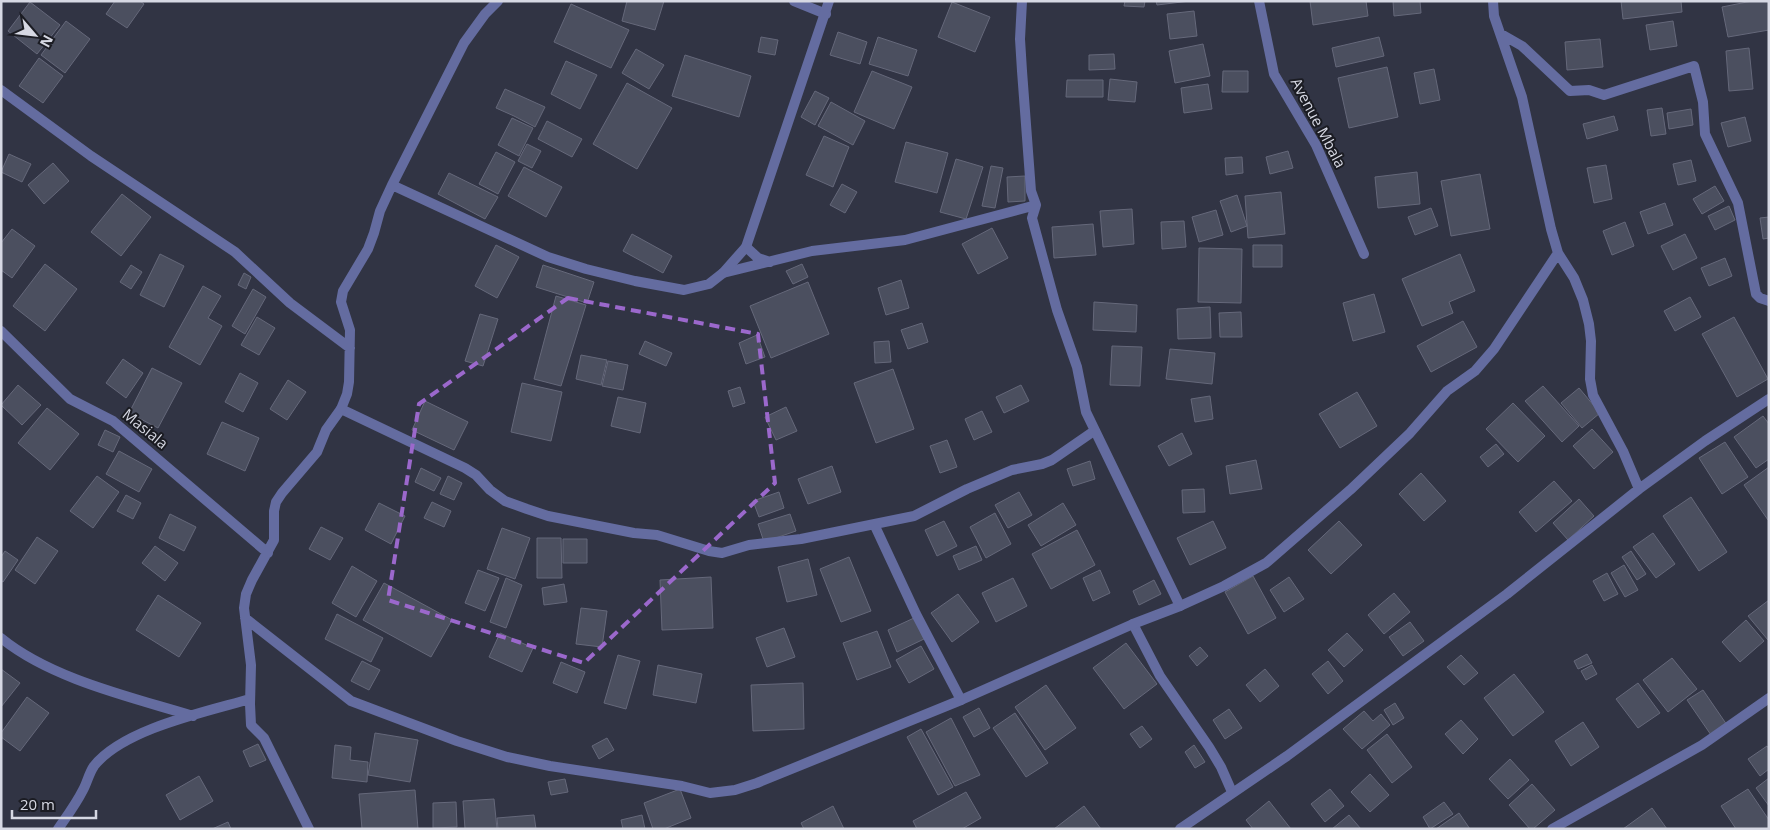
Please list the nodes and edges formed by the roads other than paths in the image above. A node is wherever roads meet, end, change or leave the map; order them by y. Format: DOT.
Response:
graph roads {
  1 [pos="498,1"];
  2 [pos="794,1"];
  3 [pos="829,1"];
  4 [pos="1022,1"];
  5 [pos="1259,1"];
  6 [pos="1493,1"];
  7 [pos="826,14"];
  8 [pos="1501,34"];
  9 [pos="1,90"];
  10 [pos="392,185"];
  11 [pos="1036,205"];
  12 [pos="746,247"];
  13 [pos="1558,253"];
  14 [pos="1364,254"];
  15 [pos="771,262"];
  16 [pos="723,273"];
  17 [pos="1769,301"];
  18 [pos="1,331"];
  19 [pos="350,348"];
  20 [pos="1769,399"];
  21 [pos="341,410"];
  22 [pos="1094,431"];
  23 [pos="1639,489"];
  24 [pos="874,524"];
  25 [pos="268,553"];
  26 [pos="1180,606"];
  27 [pos="245,618"];
  28 [pos="1133,624"];
  29 [pos="1,638"];
  30 [pos="250,698"];
  31 [pos="1769,698"];
  32 [pos="961,700"];
  33 [pos="194,716"];
  34 [pos="1232,792"];
  35 [pos="58,829"];
  36 [pos="309,829"];
  37 [pos="1180,829"];
  38 [pos="1552,829"];
  1 -- 10 [label="street"];
  2 -- 7 [label="street"];
  3 -- 7 [label="street"];
  4 -- 11 [label="street"];
  5 -- 14 [label="street, Avenue Mbala"];
  6 -- 8 [label="street"];
  7 -- 12 [label="street"];
  8 -- 13 [label="street"];
  8 -- 17 [label="street"];
  9 -- 19 [label="street"];
  10 -- 16 [label="street"];
  10 -- 19 [label="street"];
  11 -- 15 [label="street"];
  11 -- 22 [label="street"];
  12 -- 15 [label="street"];
  12 -- 16 [label="street"];
  13 -- 23 [label="street"];
  13 -- 26 [label="street"];
  15 -- 16 [label="street"];
  18 -- 25 [label="street, Masiala"];
  19 -- 21 [label="street"];
  20 -- 23 [label="street"];
  21 -- 24 [label="street"];
  21 -- 25 [label="street"];
  22 -- 24 [label="street"];
  22 -- 26 [label="street"];
  23 -- 34 [label="street"];
  24 -- 32 [label="street"];
  25 -- 27 [label="street"];
  26 -- 28 [label="street"];
  27 -- 30 [label="street"];
  27 -- 32 [label="street"];
  28 -- 32 [label="street"];
  28 -- 34 [label="street"];
  29 -- 33 [label="street"];
  30 -- 33 [label="street"];
  30 -- 36 [label="street"];
  31 -- 38 [label="street"];
  33 -- 35 [label="street"];
  34 -- 37 [label="street"];
}
